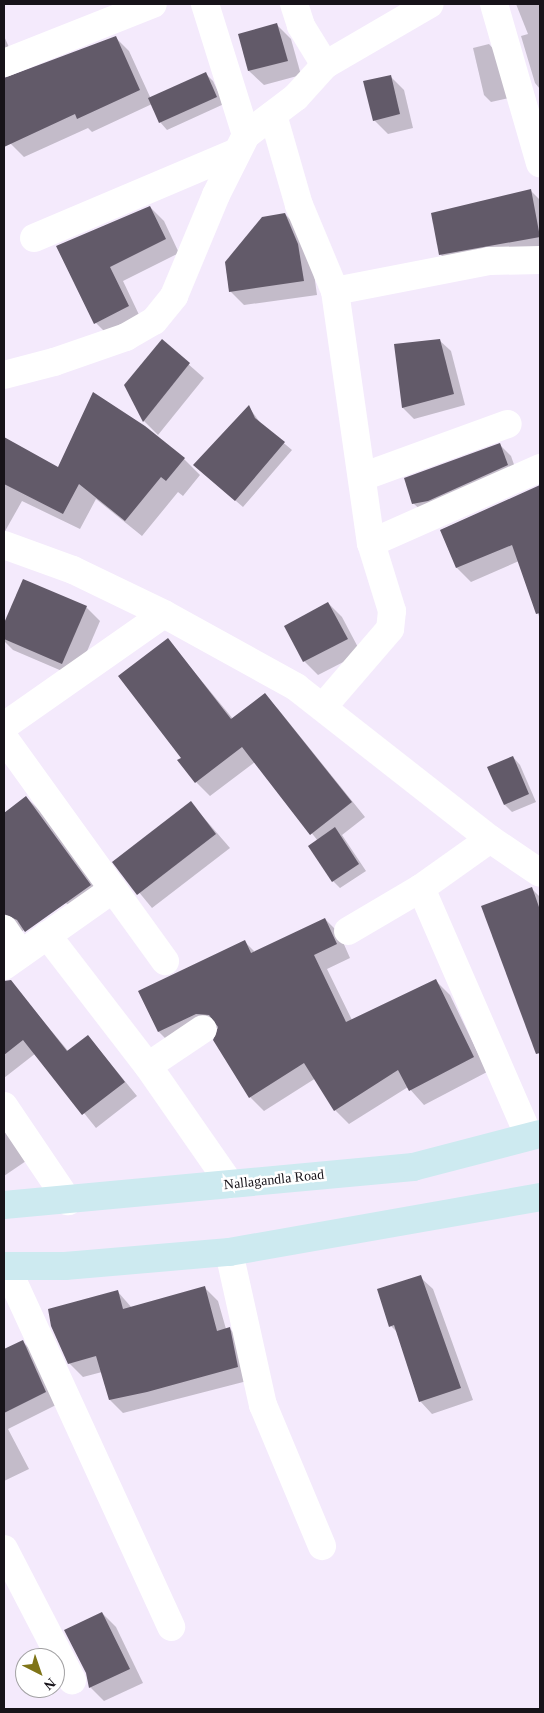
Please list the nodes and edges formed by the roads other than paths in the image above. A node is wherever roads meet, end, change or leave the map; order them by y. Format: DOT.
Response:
graph roads {
  1 [pos="153,4"];
  2 [pos="205,4"];
  3 [pos="294,4"];
  4 [pos="430,4"];
  5 [pos="494,4"];
  6 [pos="4,63"];
  7 [pos="325,65"];
  8 [pos="273,115"];
  9 [pos="241,144"];
  10 [pos="540,163"];
  11 [pos="34,238"];
  12 [pos="540,260"];
  13 [pos="334,291"];
  14 [pos="4,375"];
  15 [pos="508,424"];
  16 [pos="540,468"];
  17 [pos="362,477"];
  18 [pos="371,543"];
  19 [pos="4,545"];
  20 [pos="164,614"];
  21 [pos="324,707"];
  22 [pos="4,726"];
  23 [pos="4,738"];
  24 [pos="490,839"];
  25 [pos="540,872"];
  26 [pos="421,888"];
  27 [pos="114,890"];
  28 [pos="4,929"];
  29 [pos="348,931"];
  30 [pos="48,935"];
  31 [pos="12,960"];
  32 [pos="165,960"];
  33 [pos="203,1029"];
  34 [pos="148,1066"];
  35 [pos="4,1106"];
  36 [pos="534,1135"];
  37 [pos="230,1184"];
  38 [pos="540,1197"];
  39 [pos="68,1201"];
  40 [pos="4,1206"];
  41 [pos="229,1252"];
  42 [pos="5,1266"];
  43 [pos="322,1546"];
  44 [pos="4,1549"];
  45 [pos="171,1627"];
  46 [pos="72,1680"];
  1 -- 6 [label="street"];
  2 -- 9 [label="street"];
  3 -- 7 [label="street"];
  4 -- 7 [label="street"];
  5 -- 10 [label="street"];
  7 -- 8 [label="street"];
  8 -- 9 [label="street"];
  8 -- 13 [label="street"];
  9 -- 11 [label="street"];
  9 -- 14 [label="street"];
  12 -- 13 [label="street"];
  13 -- 17 [label="street"];
  15 -- 17 [label="street"];
  16 -- 18 [label="street"];
  17 -- 18 [label="street"];
  18 -- 21 [label="street"];
  19 -- 20 [label="street"];
  20 -- 21 [label="street"];
  20 -- 22 [label="street"];
  21 -- 24 [label="street"];
  23 -- 27 [label="street"];
  24 -- 25 [label="street"];
  24 -- 26 [label="street"];
  26 -- 29 [label="street"];
  26 -- 36 [label="street"];
  27 -- 30 [label="street"];
  27 -- 32 [label="street"];
  28 -- 31 [label="street"];
  30 -- 31 [label="street"];
  30 -- 34 [label="street"];
  33 -- 34 [label="street"];
  34 -- 37 [label="street"];
  35 -- 39 [label="street"];
  36 -- 37 [label="main road, Nallagandla Road"];
  37 -- 39 [label="main road, Nallagandla Road"];
  38 -- 41 [label="main road"];
  39 -- 40 [label="main road, Nallagandla Road"];
  41 -- 42 [label="main road"];
  41 -- 43 [label="street"];
  42 -- 45 [label="street"];
  44 -- 46 [label="street"];
}
